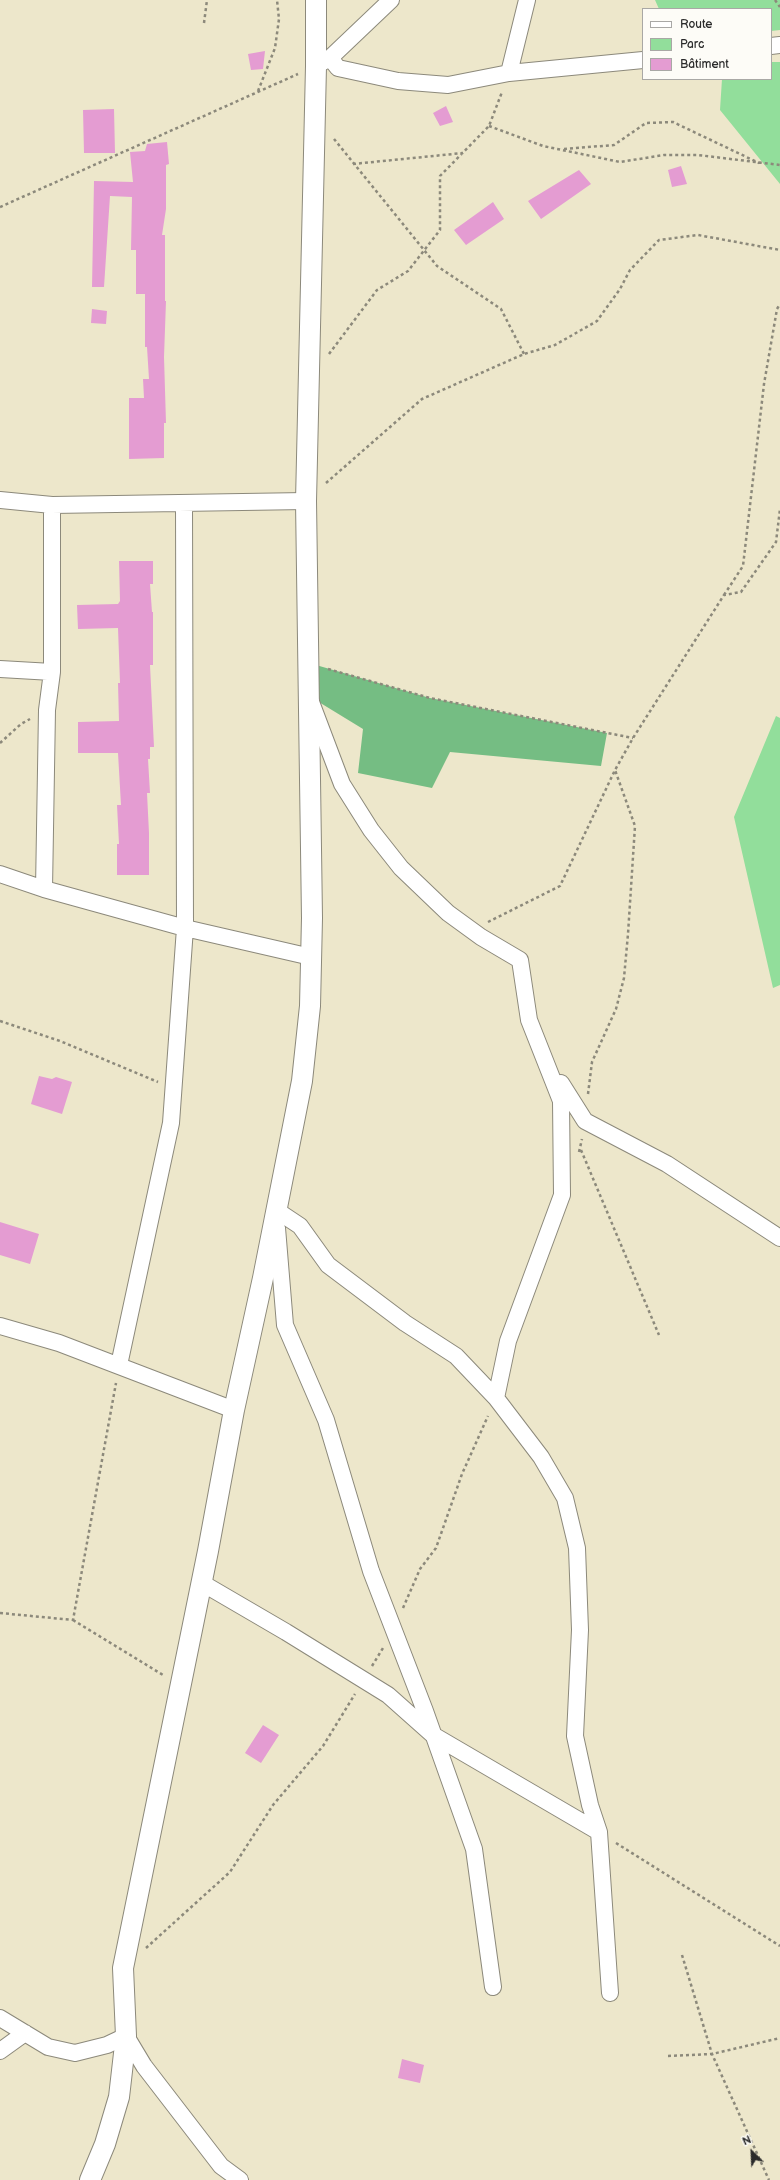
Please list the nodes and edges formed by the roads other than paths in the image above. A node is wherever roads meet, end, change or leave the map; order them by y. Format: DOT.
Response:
graph roads {
  1 [pos="316,0"];
  2 [pos="391,0"];
  3 [pos="527,0"];
  4 [pos="642,60"];
  5 [pos="323,62"];
  6 [pos="509,73"];
  7 [pos="0,500"];
  8 [pos="306,501"];
  9 [pos="184,503"];
  10 [pos="52,505"];
  11 [pos="0,669"];
  12 [pos="52,672"];
  13 [pos="309,696"];
  14 [pos="0,874"];
  15 [pos="44,889"];
  16 [pos="185,928"];
  17 [pos="311,958"];
  18 [pos="541,1053"];
  19 [pos="276,1210"];
  20 [pos="780,1238"];
  21 [pos="0,1326"];
  22 [pos="119,1365"];
  23 [pos="496,1398"];
  24 [pos="234,1410"];
  25 [pos="202,1583"];
  26 [pos="434,1735"];
  27 [pos="599,1832"];
  28 [pos="494,1987"];
  29 [pos="610,1993"];
  30 [pos="0,2018"];
  31 [pos="25,2033"];
  32 [pos="126,2036"];
  33 [pos="0,2050"];
  34 [pos="90,2180"];
  35 [pos="240,2180"];
  1 -- 5 [label="street"];
  2 -- 5 [label="street"];
  3 -- 6 [label="street"];
  4 -- 6 [label="street"];
  5 -- 6 [label="street"];
  5 -- 8 [label="street"];
  7 -- 10 [label="street"];
  8 -- 9 [label="street"];
  8 -- 13 [label="street"];
  9 -- 10 [label="street"];
  9 -- 16 [label="street"];
  10 -- 12 [label="street"];
  11 -- 12 [label="street"];
  12 -- 15 [label="street"];
  13 -- 17 [label="street"];
  13 -- 18 [label="street"];
  14 -- 15 [label="street"];
  15 -- 16 [label="street"];
  16 -- 17 [label="street"];
  16 -- 22 [label="street"];
  17 -- 19 [label="street"];
  18 -- 20 [label="street"];
  18 -- 23 [label="street"];
  19 -- 23 [label="street"];
  19 -- 24 [label="street"];
  19 -- 26 [label="street"];
  21 -- 22 [label="street"];
  22 -- 24 [label="street"];
  23 -- 27 [label="street"];
  24 -- 25 [label="street"];
  25 -- 26 [label="street"];
  25 -- 32 [label="street"];
  26 -- 27 [label="street"];
  26 -- 28 [label="street"];
  27 -- 29 [label="street"];
  30 -- 31 [label="street"];
  31 -- 32 [label="street"];
  31 -- 33 [label="street"];
  32 -- 34 [label="street"];
  32 -- 35 [label="street"];
}
